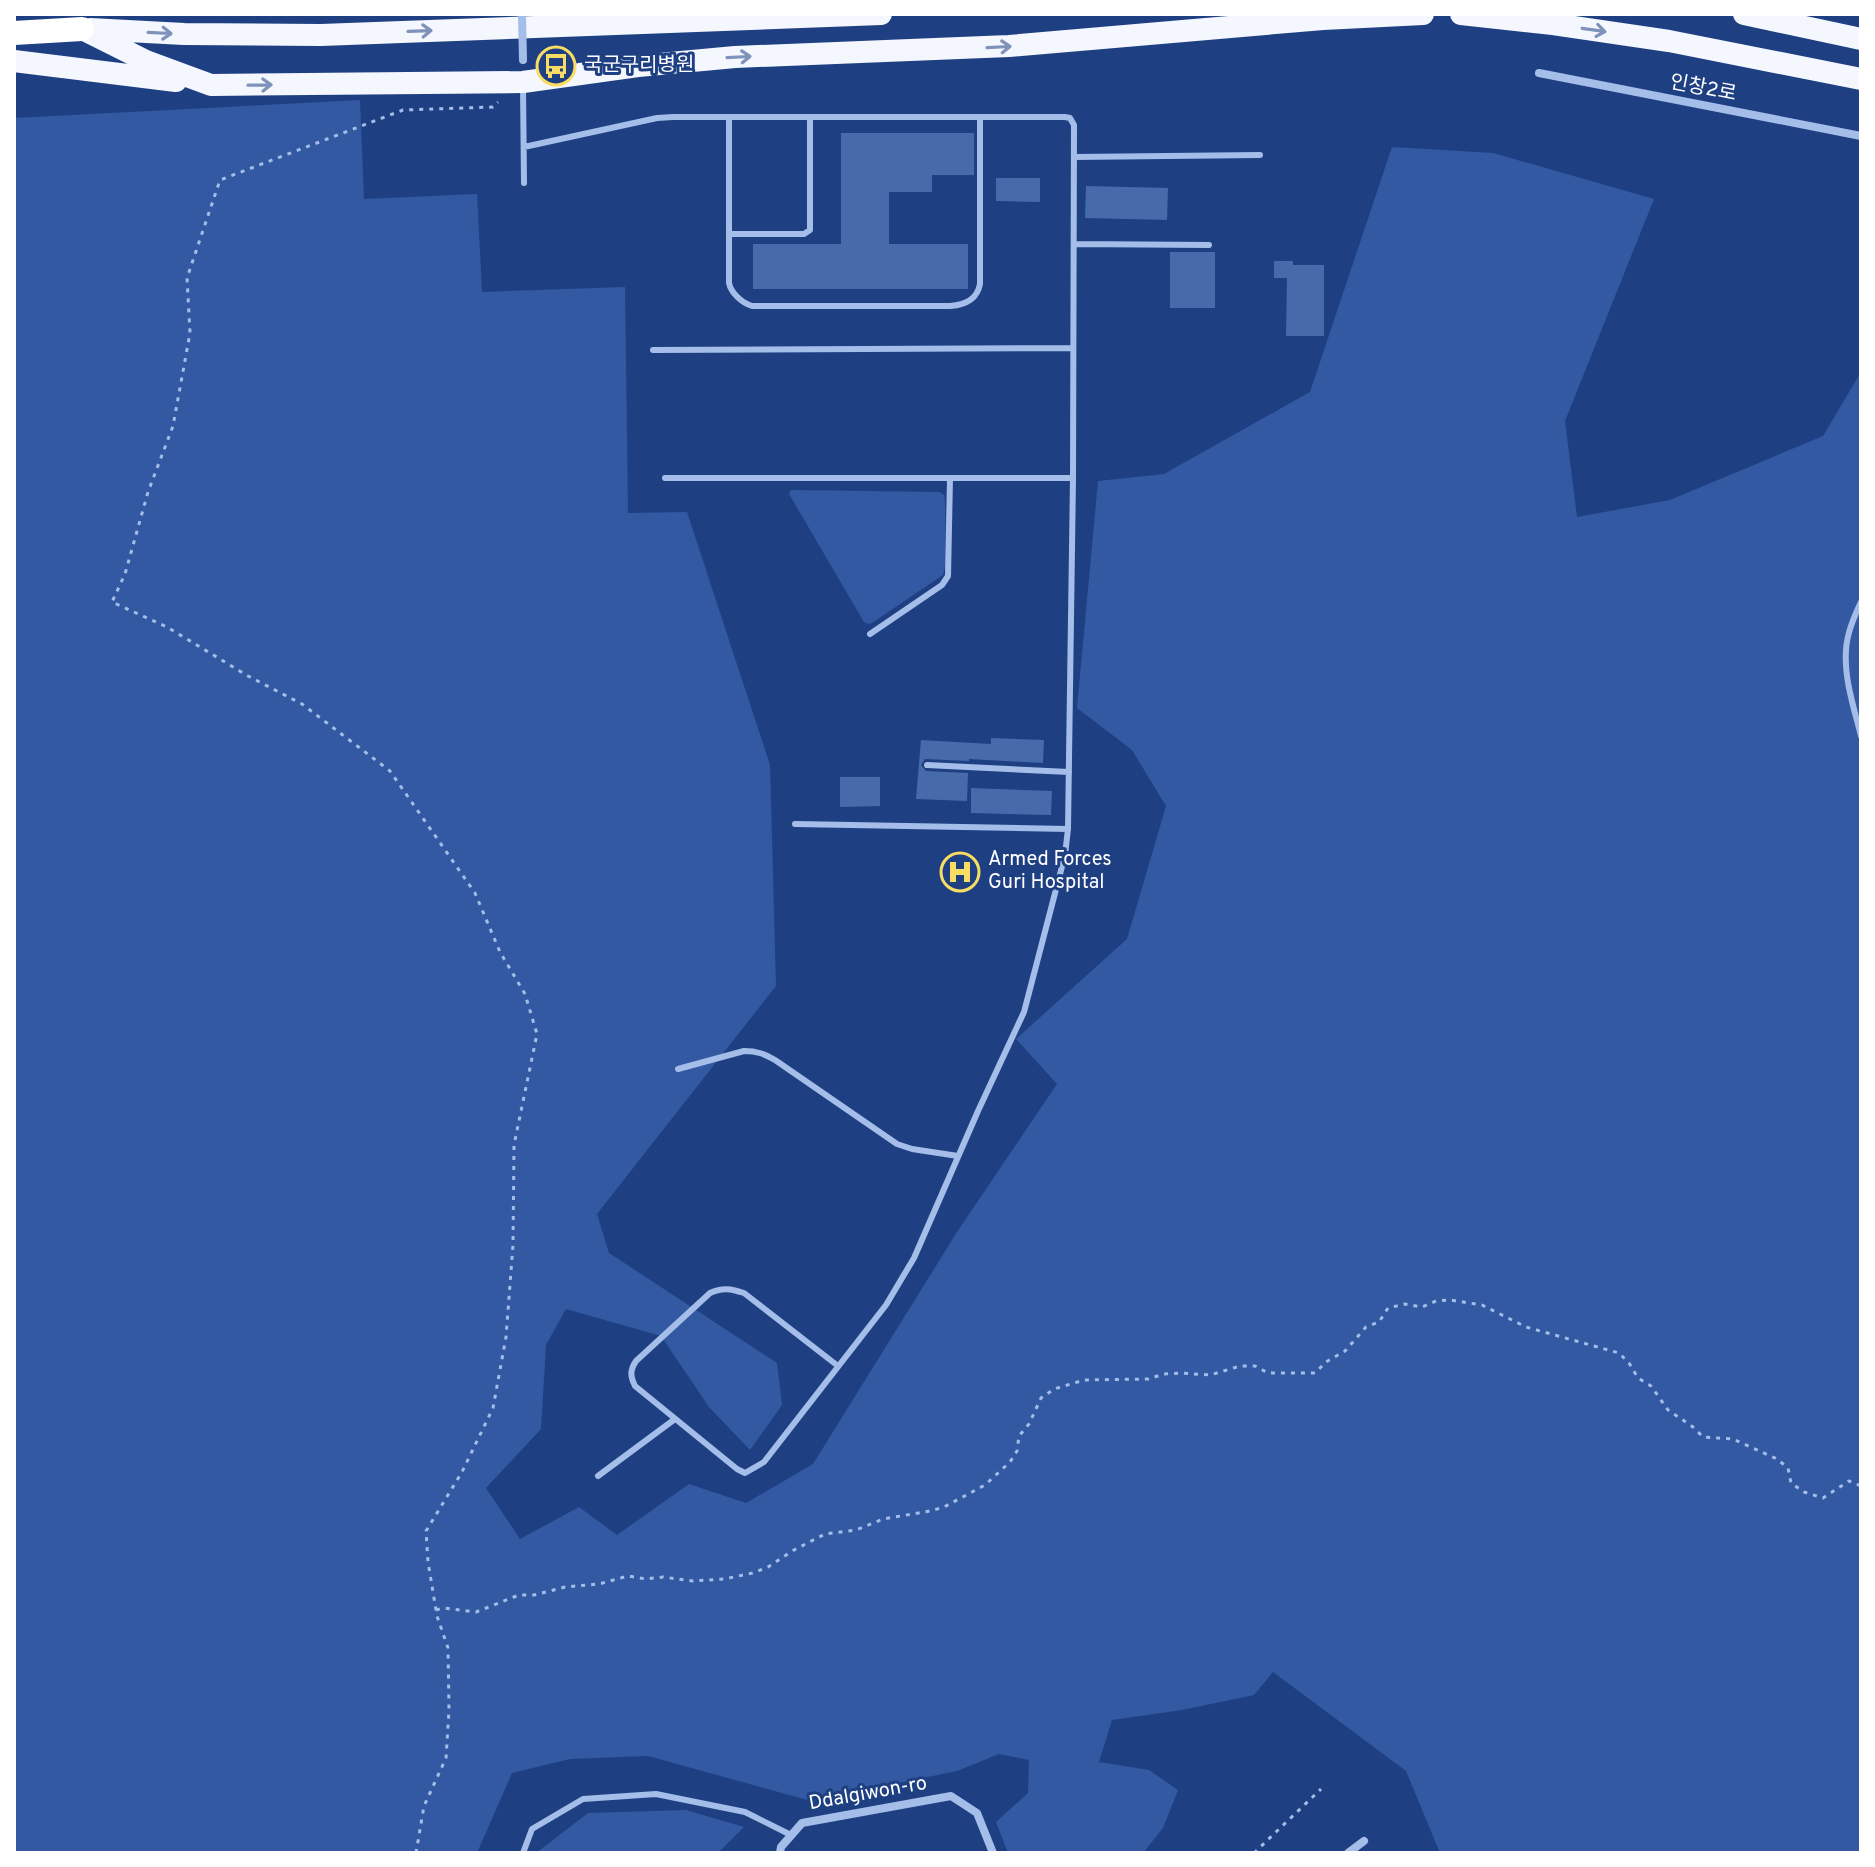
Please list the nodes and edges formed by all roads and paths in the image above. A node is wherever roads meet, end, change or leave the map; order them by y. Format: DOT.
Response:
graph roads {
  1 [pos="522,14"];
  2 [pos="881,14"];
  3 [pos="1423,14"];
  4 [pos="1461,14"];
  5 [pos="1744,14"];
  6 [pos="14,21"];
  7 [pos="1801,25"];
  8 [pos="1861,27"];
  9 [pos="82,29"];
  10 [pos="14,33"];
  11 [pos="1861,39"];
  12 [pos="14,61"];
  13 [pos="523,71"];
  14 [pos="1539,73"];
  15 [pos="1861,79"];
  16 [pos="211,85"];
  17 [pos="729,117"];
  18 [pos="810,117"];
  19 [pos="980,117"];
  20 [pos="1861,136"];
  21 [pos="524,147"];
  22 [pos="1260,155"];
  23 [pos="1074,157"];
  24 [pos="524,183"];
  25 [pos="729,234"];
  26 [pos="1074,244"];
  27 [pos="1209,245"];
  28 [pos="1073,348"];
  29 [pos="653,350"];
  30 [pos="665,478"];
  31 [pos="950,478"];
  32 [pos="1073,478"];
  33 [pos="1861,602"];
  34 [pos="870,634"];
  35 [pos="1861,736"];
  36 [pos="927,765"];
  37 [pos="1069,772"];
  38 [pos="795,824"];
  39 [pos="1068,829"];
  40 [pos="678,1069"];
  41 [pos="958,1156"];
  42 [pos="838,1366"];
  43 [pos="675,1419"];
  44 [pos="598,1476"];
  45 [pos="1861,1486"];
  46 [pos="436,1610"];
  47 [pos="1321,1789"];
  48 [pos="791,1835"];
  49 [pos="1364,1841"];
  50 [pos="416,1853"];
  51 [pos="523,1853"];
  52 [pos="780,1853"];
  53 [pos="993,1853"];
  54 [pos="1254,1853"];
  55 [pos="1348,1853"];
  1 -- 13 [label="street, bridge"];
  9 -- 2 [label="highway, one-way"];
  13 -- 3 [label="highway, one-way"];
  4 -- 15 [label="highway, one-way"];
  5 -- 7 [label="highway"];
  6 -- 9 [label="highway"];
  7 -- 8 [label="highway"];
  7 -- 11 [label="highway"];
  9 -- 10 [label="highway"];
  9 -- 16 [label="highway"];
  12 -- 16 [label="highway"];
  16 -- 13 [label="highway, one-way"];
  13 -- 21 [label="lane"];
  13 -- 46 [label="path"];
  14 -- 20 [label="street, 인창2로"];
  17 -- 18 [label="lane"];
  17 -- 21 [label="lane"];
  17 -- 25 [label="lane"];
  18 -- 19 [label="lane"];
  18 -- 25 [label="lane"];
  19 -- 23 [label="lane"];
  19 -- 25 [label="lane"];
  21 -- 24 [label="lane"];
  22 -- 23 [label="lane"];
  23 -- 26 [label="lane"];
  26 -- 27 [label="lane"];
  26 -- 28 [label="lane"];
  28 -- 29 [label="lane"];
  28 -- 32 [label="lane"];
  30 -- 31 [label="lane"];
  31 -- 32 [label="lane"];
  31 -- 34 [label="lane"];
  32 -- 37 [label="lane"];
  33 -- 35 [label="lane"];
  36 -- 37 [label="lane"];
  37 -- 39 [label="lane"];
  38 -- 39 [label="lane"];
  39 -- 41 [label="lane"];
  40 -- 41 [label="lane"];
  41 -- 42 [label="lane"];
  42 -- 43 [label="lane"];
  42 -- 43 [label="lane"];
  43 -- 44 [label="lane"];
  45 -- 46 [label="path"];
  46 -- 50 [label="path"];
  47 -- 54 [label="path"];
  48 -- 51 [label="lane"];
  48 -- 52 [label="street, Ddalgiwon-ro"];
  48 -- 53 [label="street, Ddalgiwon-ro"];
  49 -- 55 [label="street"];
}
